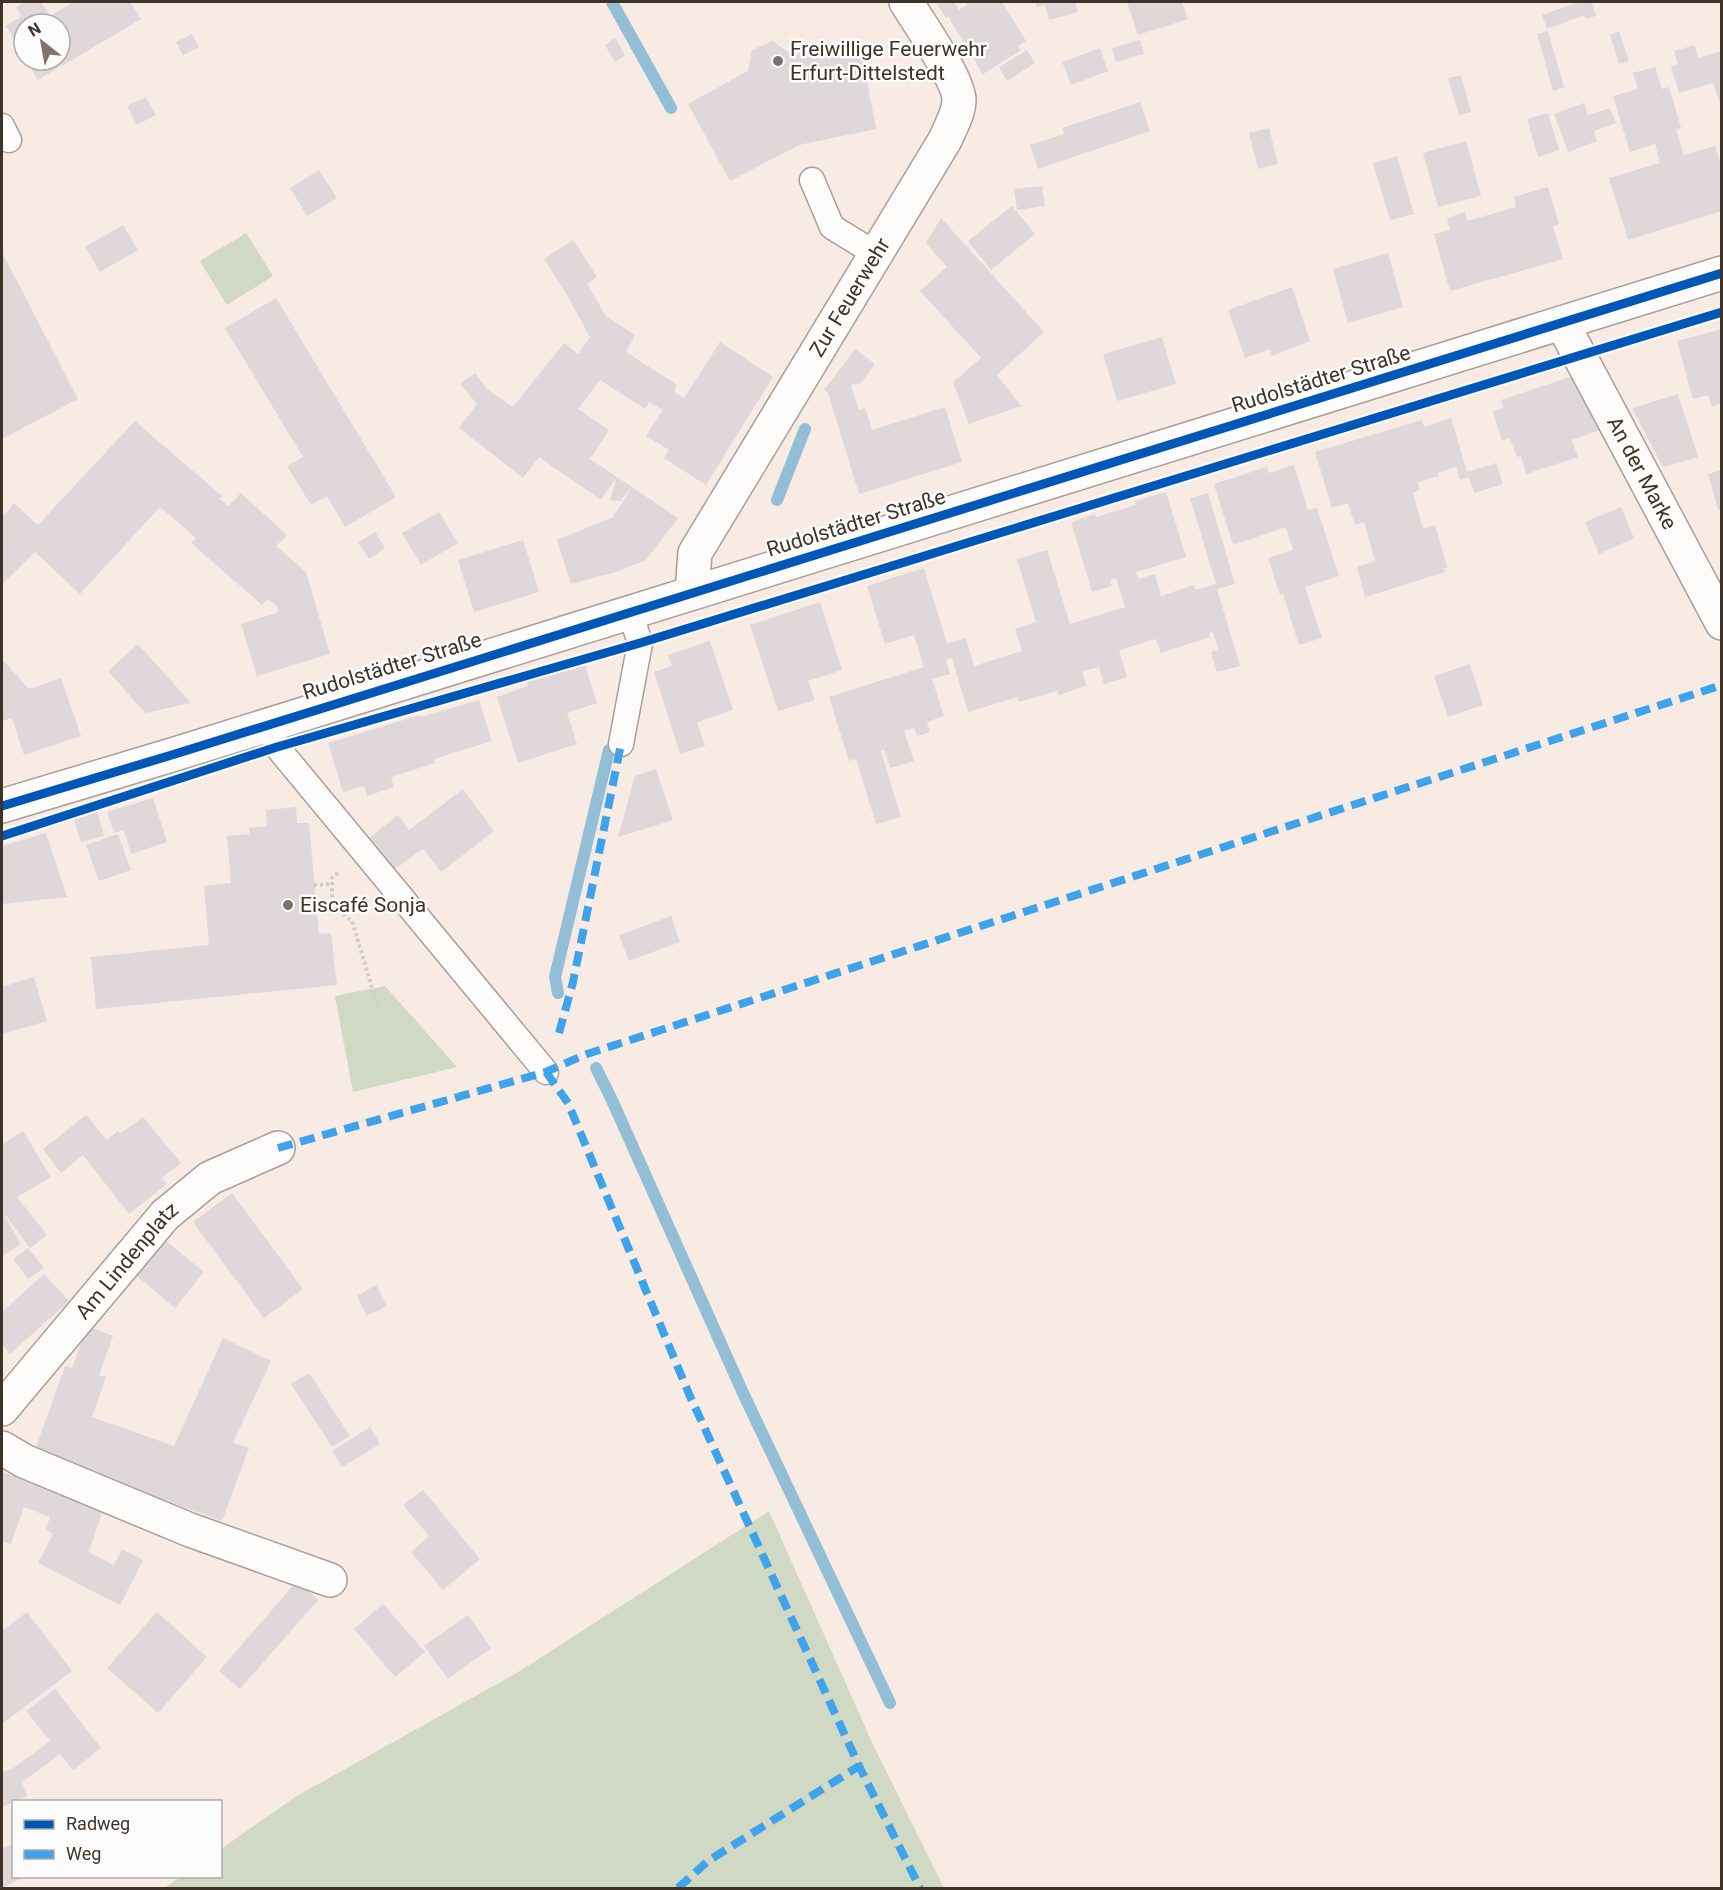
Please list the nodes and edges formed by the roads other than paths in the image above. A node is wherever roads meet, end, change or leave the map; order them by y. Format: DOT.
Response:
graph roads {
  1 [pos="906,2"];
  2 [pos="813,180"];
  3 [pos="876,254"];
  4 [pos="1722,273"];
  5 [pos="1562,323"];
  6 [pos="692,592"];
  7 [pos="630,612"];
  8 [pos="1722,623"];
  9 [pos="269,723"];
  10 [pos="621,744"];
  11 [pos="2,806"];
  12 [pos="546,1072"];
  13 [pos="278,1148"];
  14 [pos="2,1409"];
  15 [pos="2,1448"];
  16 [pos="330,1580"];
  1 -- 3 [label="street, Zur Feuerwehr"];
  2 -- 3 [label="lane"];
  3 -- 6 [label="street, Zur Feuerwehr"];
  4 -- 5 [label="street, Rudolstädter Straße"];
  5 -- 6 [label="street, Rudolstädter Straße"];
  5 -- 8 [label="street, An der Marke"];
  6 -- 7 [label="street, Rudolstädter Straße"];
  7 -- 9 [label="street, Rudolstädter Straße"];
  7 -- 10 [label="lane"];
  9 -- 11 [label="street, Rudolstädter Straße"];
  9 -- 12 [label="lane"];
  13 -- 14 [label="street, Am Lindenplatz"];
  15 -- 16 [label="street"];
}
